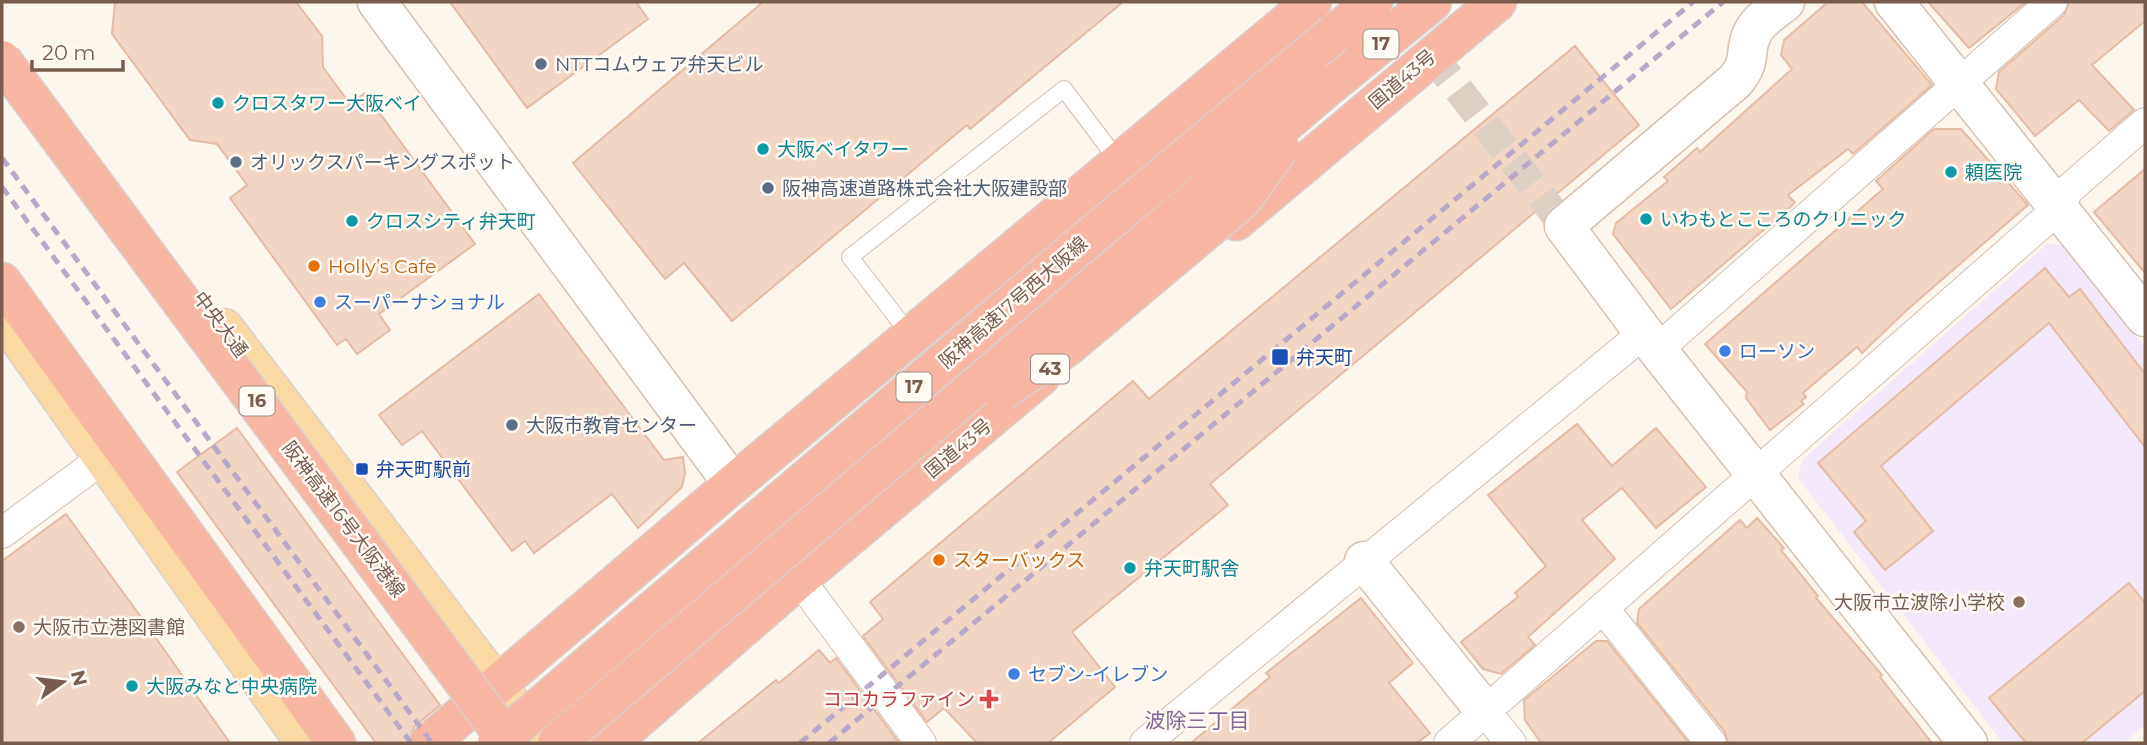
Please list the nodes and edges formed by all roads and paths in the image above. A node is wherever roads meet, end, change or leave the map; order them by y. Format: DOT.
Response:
graph roads {
  1 [pos="377,2"];
  2 [pos="1311,2"];
  3 [pos="1373,2"];
  4 [pos="1432,2"];
  5 [pos="1497,2"];
  6 [pos="1785,2"];
  7 [pos="1894,2"];
  8 [pos="2052,2"];
  9 [pos="2,37"];
  10 [pos="2,60"];
  11 [pos="1959,84"];
  12 [pos="2145,123"];
  13 [pos="1310,158"];
  14 [pos="1120,162"];
  15 [pos="2059,208"];
  16 [pos="2,282"];
  17 [pos="2,315"];
  18 [pos="2145,317"];
  19 [pos="911,336"];
  20 [pos="1651,340"];
  21 [pos="102,459"];
  22 [pos="1758,474"];
  23 [pos="733,484"];
  24 [pos="2,533"];
  25 [pos="1364,561"];
  26 [pos="626,575"];
  27 [pos="799,579"];
  28 [pos="1603,608"];
  29 [pos="496,684"];
  30 [pos="1485,711"];
  31 [pos="305,743"];
  32 [pos="336,743"];
  33 [pos="429,743"];
  34 [pos="497,743"];
  35 [pos="509,743"];
  36 [pos="541,743"];
  37 [pos="556,743"];
  38 [pos="610,743"];
  39 [pos="921,743"];
  40 [pos="1145,743"];
  41 [pos="1449,743"];
  42 [pos="1511,743"];
  43 [pos="1711,743"];
  44 [pos="1968,743"];
  1 -- 23 [label="street"];
  2 -- 14 [label="highway"];
  3 -- 34 [label="highway, 阪神高速17号西大阪線 / 17, bridge"];
  4 -- 37 [label="highway, 17, bridge"];
  5 -- 13 [label="highway, 国道43号 / 43"];
  6 -- 20 [label="street"];
  7 -- 11 [label="street"];
  8 -- 11 [label="street"];
  9 -- 29 [label="main road, 中央大通"];
  10 -- 35 [label="highway, 阪神高速16号大阪港線 / 16, bridge"];
  11 -- 15 [label="street"];
  11 -- 20 [label="street"];
  12 -- 15 [label="street"];
  13 -- 26 [label="highway, 国道43号"];
  13 -- 27 [label="highway, 国道43号 / 43"];
  14 -- 19 [label="highway"];
  14 -- 19 [label="lane"];
  15 -- 18 [label="street"];
  15 -- 22 [label="street"];
  16 -- 32 [label="highway"];
  17 -- 21 [label="main road"];
  19 -- 23 [label="highway"];
  20 -- 22 [label="street"];
  20 -- 25 [label="street"];
  21 -- 24 [label="street"];
  21 -- 31 [label="main road"];
  22 -- 28 [label="street"];
  22 -- 44 [label="street"];
  23 -- 26 [label="highway"];
  25 -- 30 [label="street"];
  25 -- 40 [label="street"];
  26 -- 29 [label="highway"];
  27 -- 38 [label="highway, 国道43号 / 43"];
  27 -- 39 [label="street"];
  28 -- 30 [label="street"];
  28 -- 43 [label="street"];
  29 -- 33 [label="highway"];
  29 -- 36 [label="main road, 中央大通"];
  30 -- 41 [label="street"];
  30 -- 42 [label="street"];
}
